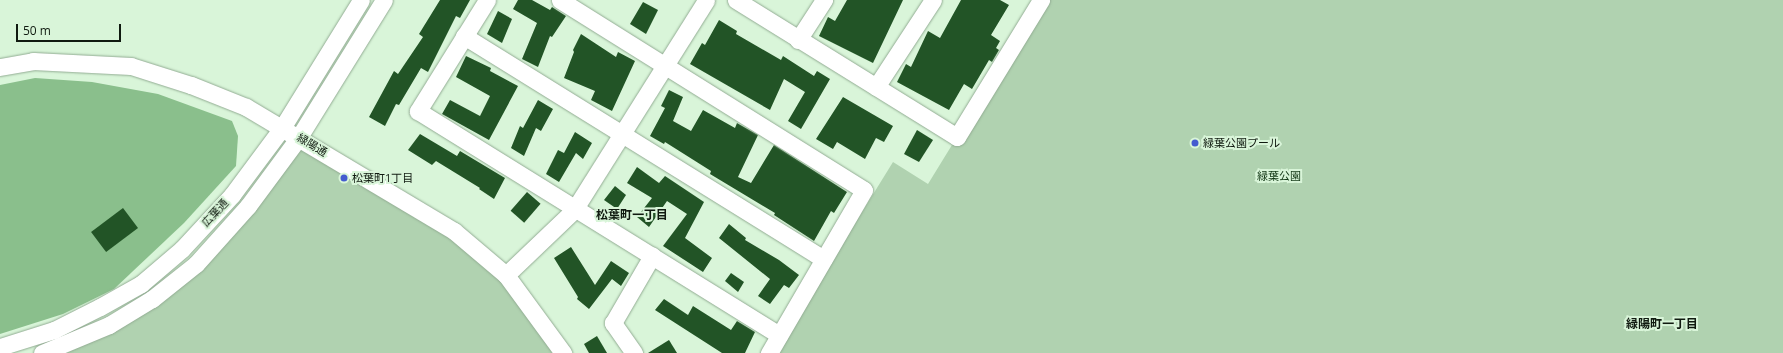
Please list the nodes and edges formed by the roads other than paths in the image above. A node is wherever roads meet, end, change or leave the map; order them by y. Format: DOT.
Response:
graph roads {
  1 [pos="361,0"];
  2 [pos="384,0"];
  3 [pos="487,0"];
  4 [pos="560,0"];
  5 [pos="706,0"];
  6 [pos="736,0"];
  7 [pos="824,0"];
  8 [pos="933,0"];
  9 [pos="1041,0"];
  10 [pos="464,36"];
  11 [pos="798,40"];
  12 [pos="665,66"];
  13 [pos="0,67"];
  14 [pos="876,87"];
  15 [pos="282,128"];
  16 [pos="621,133"];
  17 [pos="299,137"];
  18 [pos="574,210"];
  19 [pos="652,256"];
  20 [pos="823,259"];
  21 [pos="506,275"];
  22 [pos="779,335"];
  23 [pos="0,347"];
  24 [pos="42,353"];
  25 [pos="563,353"];
  26 [pos="634,353"];
  27 [pos="769,353"];
  1 -- 15 [label="street, 広葉通"];
  2 -- 17 [label="street, 広葉通"];
  3 -- 10 [label="street"];
  4 -- 12 [label="street"];
  5 -- 12 [label="street"];
  6 -- 11 [label="street"];
  7 -- 11 [label="street"];
  8 -- 14 [label="street"];
  9 -- 14 [label="street"];
  10 -- 16 [label="street"];
  10 -- 18 [label="street"];
  11 -- 14 [label="street"];
  12 -- 16 [label="street"];
  12 -- 20 [label="street"];
  13 -- 15 [label="street, 緑陽通"];
  15 -- 17 [label="street, 緑陽通"];
  15 -- 23 [label="street, 広葉通"];
  16 -- 18 [label="street"];
  16 -- 20 [label="street"];
  17 -- 21 [label="street, 緑陽通"];
  17 -- 24 [label="street, 広葉通"];
  18 -- 19 [label="street"];
  18 -- 21 [label="street"];
  19 -- 22 [label="street"];
  19 -- 26 [label="street"];
  20 -- 22 [label="street"];
  21 -- 25 [label="street, 緑陽通"];
  22 -- 27 [label="street"];
}
